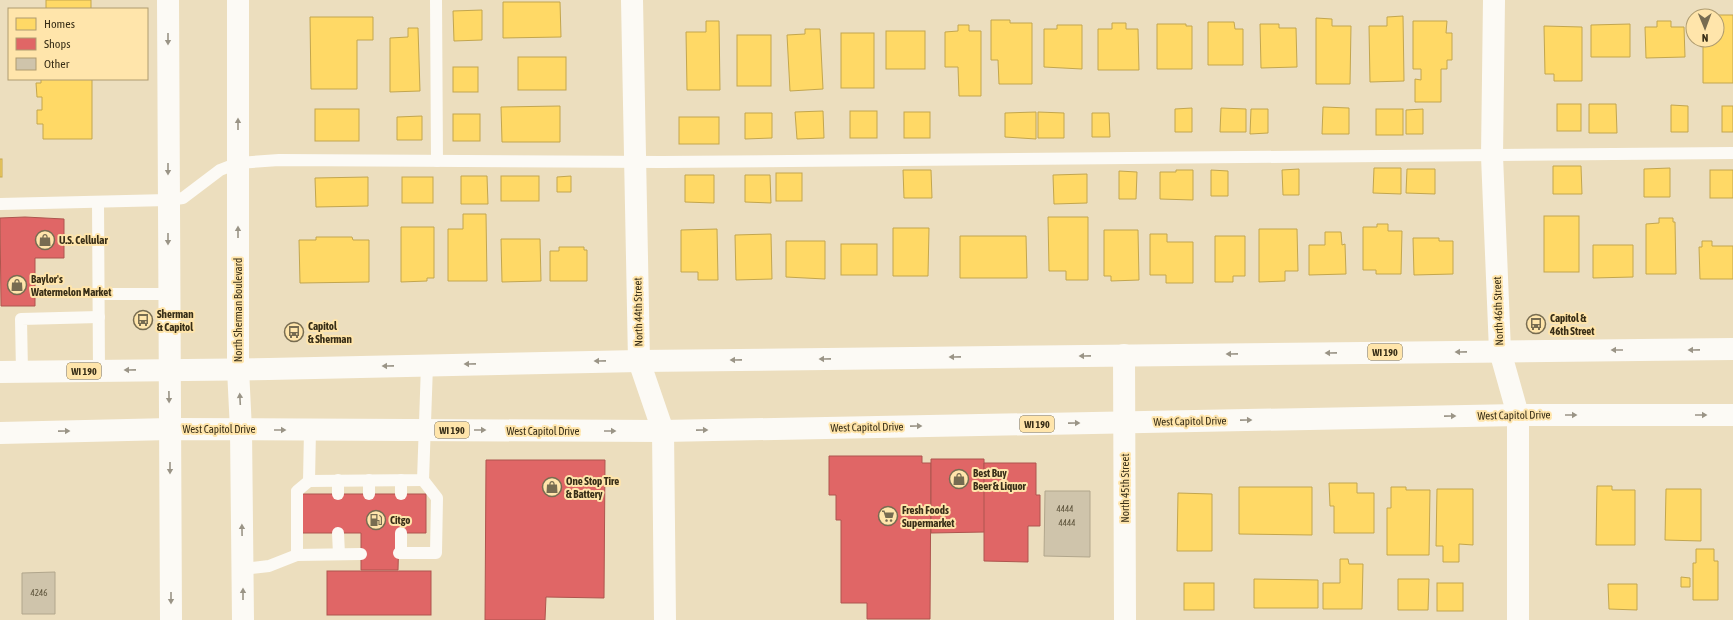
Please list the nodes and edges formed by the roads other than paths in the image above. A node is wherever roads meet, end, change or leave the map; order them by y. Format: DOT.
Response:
graph roads {
  1 [pos="168,0"];
  2 [pos="238,0"];
  3 [pos="436,0"];
  4 [pos="632,0"];
  5 [pos="1494,0"];
  6 [pos="1733,153"];
  7 [pos="1492,156"];
  8 [pos="437,161"];
  9 [pos="635,162"];
  10 [pos="238,163"];
  11 [pos="168,200"];
  12 [pos="98,202"];
  13 [pos="0,204"];
  14 [pos="99,294"];
  15 [pos="168,294"];
  16 [pos="99,317"];
  17 [pos="1733,349"];
  18 [pos="1500,351"];
  19 [pos="1124,355"];
  20 [pos="639,361"];
  21 [pos="427,365"];
  22 [pos="238,369"];
  23 [pos="168,370"];
  24 [pos="99,371"];
  25 [pos="0,372"];
  26 [pos="22,372"];
  27 [pos="1518,415"];
  28 [pos="1733,415"];
  29 [pos="1125,422"];
  30 [pos="170,429"];
  31 [pos="241,430"];
  32 [pos="310,430"];
  33 [pos="424,430"];
  34 [pos="663,431"];
  35 [pos="0,433"];
  36 [pos="338,480"];
  37 [pos="369,480"];
  38 [pos="401,480"];
  39 [pos="423,480"];
  40 [pos="309,481"];
  41 [pos="338,494"];
  42 [pos="369,494"];
  43 [pos="401,494"];
  44 [pos="338,533"];
  45 [pos="401,533"];
  46 [pos="339,554"];
  47 [pos="361,554"];
  48 [pos="297,555"];
  49 [pos="243,569"];
  50 [pos="171,620"];
  51 [pos="243,620"];
  52 [pos="665,620"];
  53 [pos="1125,620"];
  54 [pos="1518,620"];
  1 -- 11 [label="main road, one-way"];
  10 -- 2 [label="main road, North Sherman Boulevard, one-way"];
  3 -- 8 [label="lane"];
  4 -- 9 [label="main road, North 44th Street"];
  5 -- 7 [label="main road, North 46th Street"];
  6 -- 7 [label="lane"];
  7 -- 9 [label="lane"];
  7 -- 18 [label="main road, North 46th Street"];
  8 -- 9 [label="lane"];
  8 -- 10 [label="lane"];
  9 -- 20 [label="main road, North 44th Street"];
  10 -- 11 [label="lane"];
  22 -- 10 [label="main road, North Sherman Boulevard, one-way"];
  11 -- 12 [label="lane"];
  11 -- 15 [label="main road, one-way"];
  12 -- 13 [label="lane"];
  12 -- 14 [label="lane"];
  14 -- 15 [label="lane"];
  14 -- 16 [label="lane"];
  15 -- 23 [label="main road"];
  16 -- 24 [label="lane"];
  16 -- 26 [label="lane"];
  17 -- 18 [label="main road, WI 190, one-way"];
  18 -- 19 [label="main road, WI 190, one-way"];
  18 -- 27 [label="main road, North 46th Street"];
  19 -- 20 [label="main road, WI 190, one-way"];
  19 -- 29 [label="main road, North 45th Street"];
  20 -- 21 [label="main road, WI 190, one-way"];
  20 -- 34 [label="main road, North 44th Street"];
  21 -- 22 [label="main road, WI 190, one-way"];
  21 -- 33 [label="lane"];
  22 -- 23 [label="main road, WI 190"];
  31 -- 22 [label="main road, North Sherman Boulevard, one-way"];
  23 -- 24 [label="main road, WI 190, one-way"];
  23 -- 30 [label="main road, one-way"];
  24 -- 26 [label="main road, WI 190"];
  25 -- 26 [label="main road, WI 190"];
  27 -- 28 [label="main road, West Capitol Drive / WI 190, one-way"];
  29 -- 27 [label="main road, West Capitol Drive / WI 190, one-way"];
  27 -- 54 [label="main road, North 46th Street"];
  34 -- 29 [label="main road, West Capitol Drive / WI 190, one-way"];
  29 -- 53 [label="main road, North 45th Street"];
  30 -- 31 [label="main road, West Capitol Drive / WI 190"];
  35 -- 30 [label="main road, West Capitol Drive / WI 190, one-way"];
  30 -- 50 [label="main road, one-way"];
  31 -- 32 [label="main road, West Capitol Drive / WI 190, one-way"];
  49 -- 31 [label="main road, North Sherman Boulevard, one-way"];
  32 -- 33 [label="main road, West Capitol Drive / WI 190"];
  32 -- 40 [label="lane"];
  33 -- 34 [label="main road, West Capitol Drive / WI 190, one-way"];
  33 -- 39 [label="lane"];
  34 -- 52 [label="main road, North 44th Street"];
  36 -- 37 [label="lane"];
  36 -- 40 [label="lane"];
  36 -- 41 [label="lane"];
  37 -- 38 [label="lane"];
  37 -- 42 [label="lane"];
  38 -- 39 [label="lane"];
  38 -- 43 [label="lane"];
  39 -- 45 [label="lane"];
  40 -- 48 [label="lane"];
  44 -- 46 [label="lane"];
  46 -- 47 [label="lane"];
  46 -- 48 [label="lane"];
  48 -- 49 [label="lane"];
  51 -- 49 [label="main road, North Sherman Boulevard, one-way"];
}
